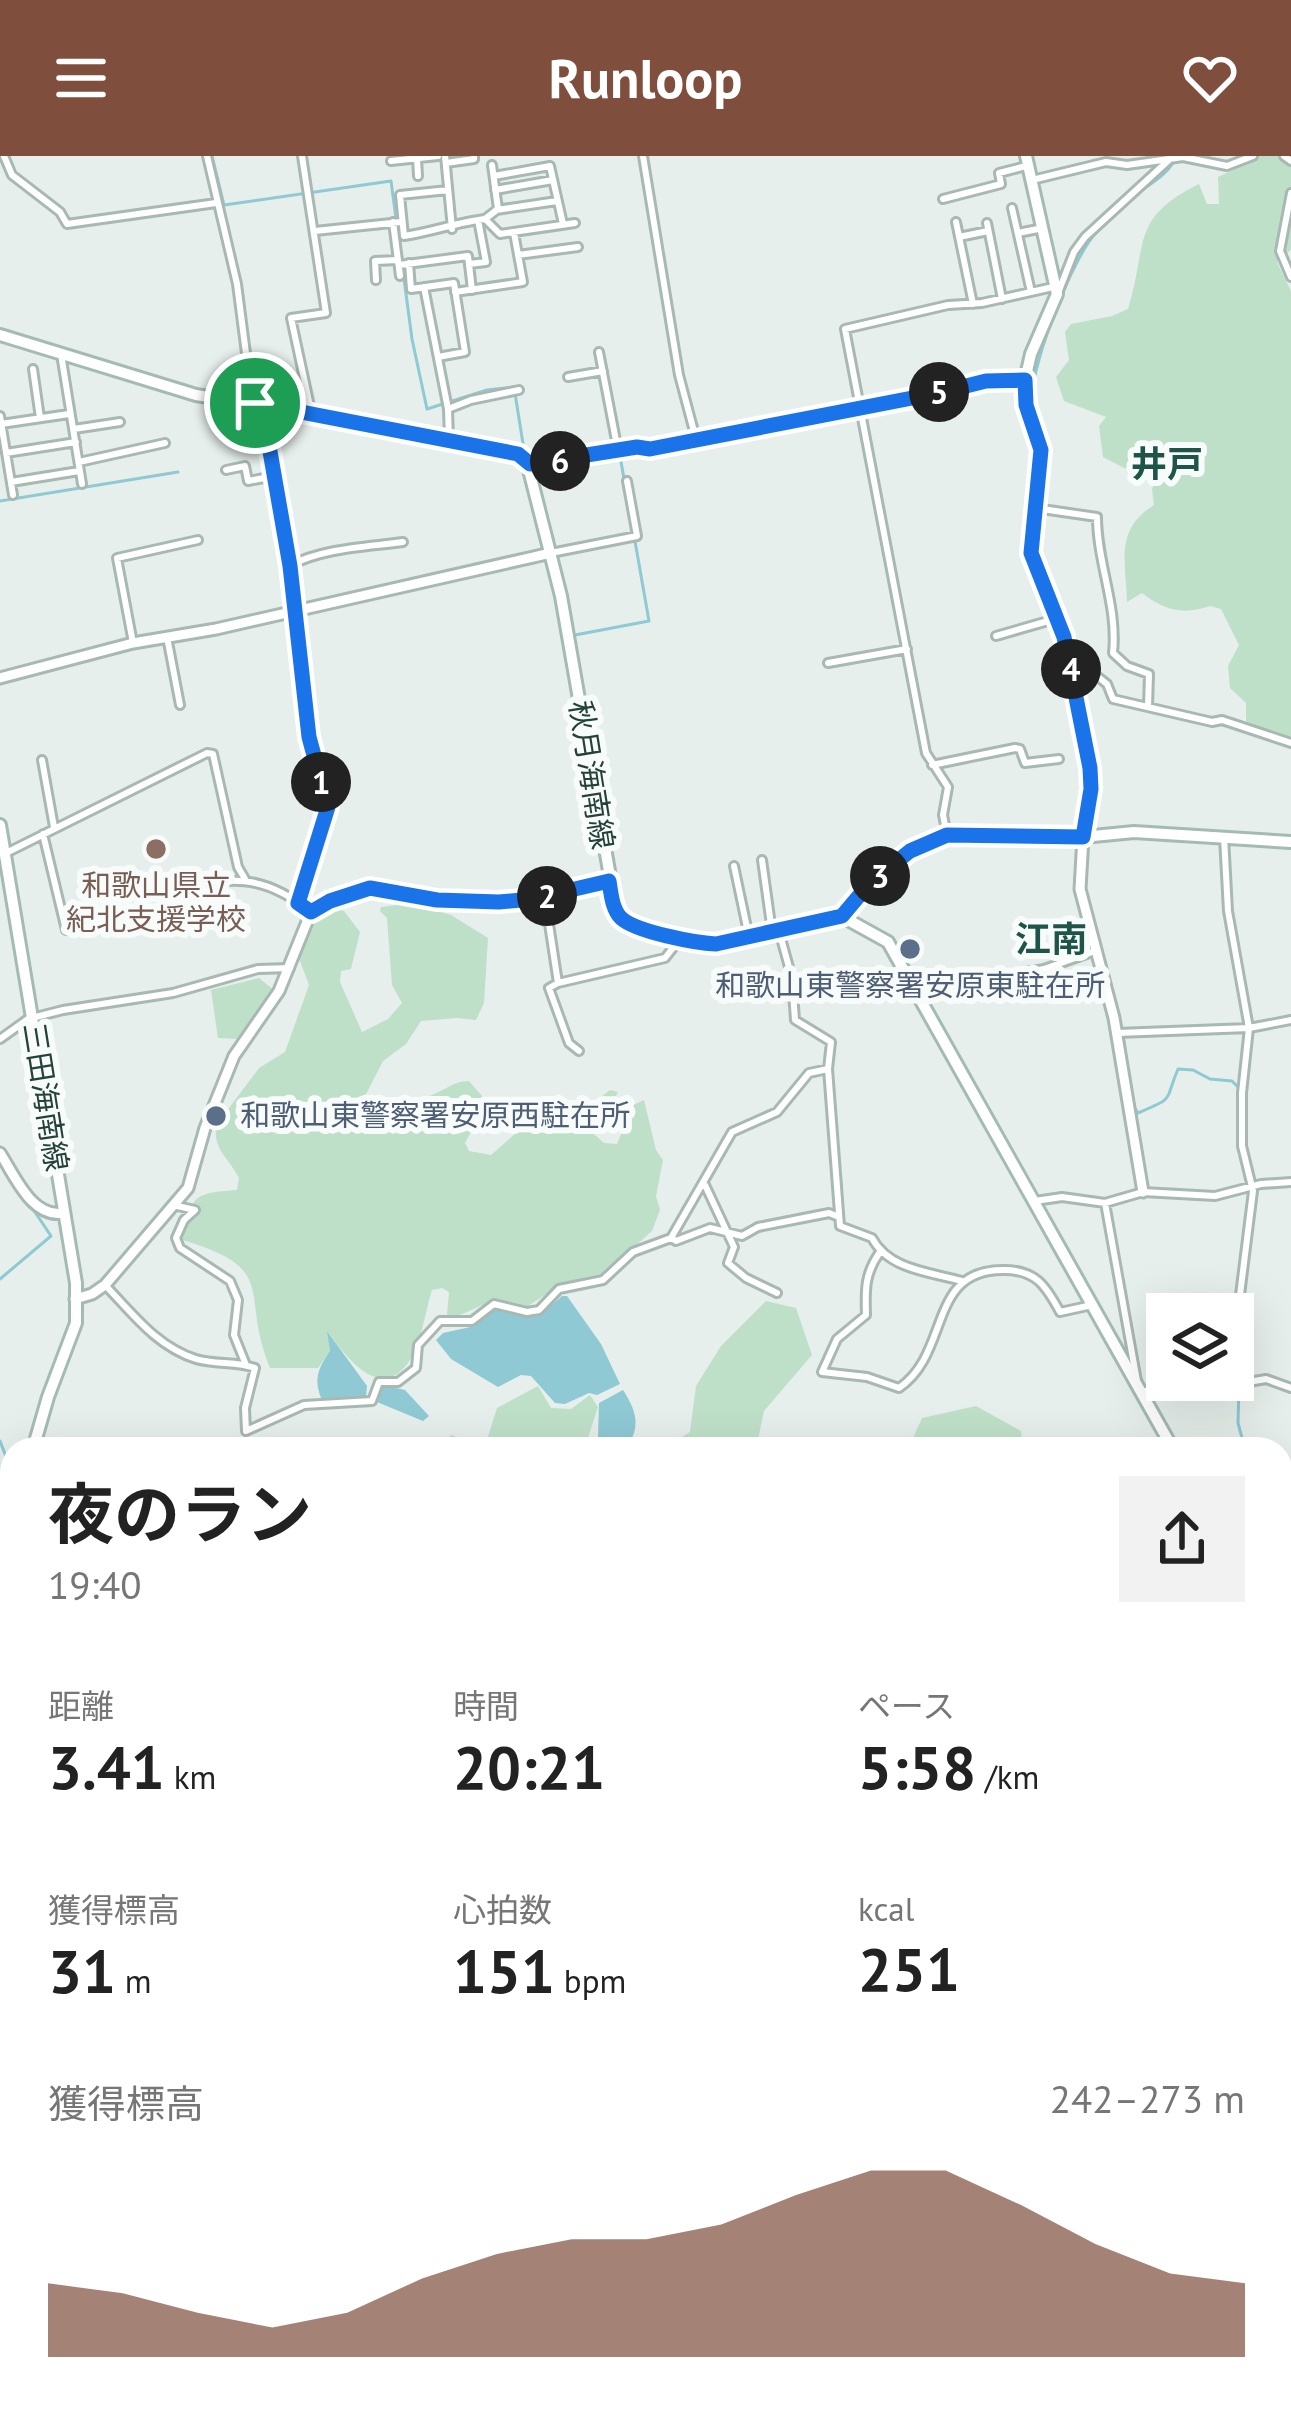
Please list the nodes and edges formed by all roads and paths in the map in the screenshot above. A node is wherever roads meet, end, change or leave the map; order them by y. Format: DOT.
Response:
graph roads {
  1 [pos="4,156"];
  2 [pos="207,156"];
  3 [pos="302,156"];
  4 [pos="474,156"];
  5 [pos="643,156"];
  6 [pos="1183,156"];
  7 [pos="1253,156"];
  8 [pos="1172,157"];
  9 [pos="417,158"];
  10 [pos="443,158"];
  11 [pos="1027,160"];
  12 [pos="391,161"];
  13 [pos="493,165"];
  14 [pos="418,176"];
  15 [pos="494,176"];
  16 [pos="553,179"];
  17 [pos="1032,180"];
  18 [pos="448,190"];
  19 [pos="495,190"];
  20 [pos="1291,193"];
  21 [pos="943,199"];
  22 [pos="558,201"];
  23 [pos="216,203"];
  24 [pos="1012,208"];
  25 [pos="496,210"];
  26 [pos="482,219"];
  27 [pos="398,222"];
  28 [pos="956,222"];
  29 [pos="575,223"];
  30 [pos="563,225"];
  31 [pos="1043,227"];
  32 [pos="452,229"];
  33 [pos="315,231"];
  34 [pos="514,233"];
  35 [pos="1018,233"];
  36 [pos="959,237"];
  37 [pos="578,247"];
  38 [pos="518,255"];
  39 [pos="402,263"];
  40 [pos="469,264"];
  41 [pos="400,276"];
  42 [pos="1291,277"];
  43 [pos="376,280"];
  44 [pos="424,287"];
  45 [pos="472,290"];
  46 [pos="1056,290"];
  47 [pos="455,292"];
  48 [pos="1031,292"];
  49 [pos="1002,299"];
  50 [pos="973,304"];
  51 [pos="0,335"];
  52 [pos="599,352"];
  53 [pos="62,354"];
  54 [pos="438,357"];
  55 [pos="33,369"];
  56 [pos="603,371"];
  57 [pos="568,377"];
  58 [pos="1025,380"];
  59 [pos="519,391"];
  60 [pos="255,403"];
  61 [pos="860,406"];
  62 [pos="448,409"];
  63 [pos="311,412"];
  64 [pos="70,413"];
  65 [pos="40,418"];
  66 [pos="1,420"];
  67 [pos="120,422"];
  68 [pos="74,429"];
  69 [pos="696,439"];
  70 [pos="449,440"];
  71 [pos="76,442"];
  72 [pos="165,443"];
  73 [pos="650,449"];
  74 [pos="618,451"];
  75 [pos="6,453"];
  76 [pos="530,464"];
  77 [pos="79,466"];
  78 [pos="226,470"];
  79 [pos="275,476"];
  80 [pos="627,481"];
  81 [pos="11,482"];
  82 [pos="82,484"];
  83 [pos="13,495"];
  84 [pos="1033,508"];
  85 [pos="198,540"];
  86 [pos="403,542"];
  87 [pos="551,553"];
  88 [pos="290,566"];
  89 [pos="296,610"];
  90 [pos="1058,618"];
  91 [pos="996,636"];
  92 [pos="167,637"];
  93 [pos="133,643"];
  94 [pos="908,650"];
  95 [pos="828,663"];
  96 [pos="1073,676"];
  97 [pos="0,678"];
  98 [pos="180,706"];
  99 [pos="1148,707"];
  100 [pos="1291,743"];
  101 [pos="1058,758"];
  102 [pos="41,760"];
  103 [pos="932,765"];
  104 [pos="0,824"];
  105 [pos="55,828"];
  106 [pos="43,834"];
  107 [pos="947,835"];
  108 [pos="1083,837"];
  109 [pos="1224,837"];
  110 [pos="1291,842"];
  111 [pos="2,858"];
  112 [pos="762,860"];
  113 [pos="734,866"];
  114 [pos="245,879"];
  115 [pos="609,881"];
  116 [pos="156,886"];
  117 [pos="521,901"];
  118 [pos="298,903"];
  119 [pos="311,912"];
  120 [pos="842,916"];
  121 [pos="66,930"];
  122 [pos="776,931"];
  123 [pos="749,937"];
  124 [pos="681,938"];
  125 [pos="1097,950"];
  126 [pos="290,968"];
  127 [pos="558,983"];
  128 [pos="918,990"];
  129 [pos="29,1019"];
  130 [pos="1291,1020"];
  131 [pos="1249,1028"];
  132 [pos="1117,1034"];
  133 [pos="0,1039"];
  134 [pos="579,1051"];
  135 [pos="828,1069"];
  136 [pos="0,1153"];
  137 [pos="1291,1182"];
  138 [pos="705,1185"];
  139 [pos="1252,1187"];
  140 [pos="1143,1192"];
  141 [pos="1035,1202"];
  142 [pos="1105,1203"];
  143 [pos="173,1205"];
  144 [pos="61,1214"];
  145 [pos="838,1217"];
  146 [pos="727,1233"];
  147 [pos="670,1238"];
  148 [pos="880,1252"];
  149 [pos="962,1281"];
  150 [pos="105,1285"];
  151 [pos="777,1292"];
  152 [pos="1240,1293"];
  153 [pos="75,1298"];
  154 [pos="1092,1305"];
  155 [pos="246,1364"];
  156 [pos="1254,1381"];
  157 [pos="1138,1387"];
  158 [pos="1146,1387"];
  159 [pos="1291,1388"];
  160 [pos="36,1437"];
  161 [pos="1166,1437"];
  1 -- 23 [label="street"];
  2 -- 23 [label="street"];
  3 -- 33 [label="street"];
  4 -- 10 [label="street"];
  5 -- 69 [label="street"];
  6 -- 7 [label="street"];
  6 -- 8 [label="street"];
  8 -- 17 [label="street"];
  8 -- 46 [label="street"];
  9 -- 10 [label="street"];
  9 -- 12 [label="street"];
  9 -- 14 [label="street"];
  10 -- 18 [label="street"];
  11 -- 17 [label="main road"];
  11 -- 21 [label="street"];
  13 -- 15 [label="street"];
  15 -- 16 [label="street"];
  15 -- 19 [label="street"];
  16 -- 19 [label="street"];
  16 -- 22 [label="street"];
  17 -- 31 [label="main road"];
  18 -- 27 [label="street"];
  18 -- 32 [label="street"];
  19 -- 25 [label="street"];
  20 -- 42 [label="street"];
  22 -- 25 [label="street"];
  22 -- 30 [label="street"];
  23 -- 60 [label="street"];
  24 -- 35 [label="street"];
  25 -- 26 [label="street"];
  26 -- 32 [label="street"];
  26 -- 34 [label="street"];
  26 -- 40 [label="street"];
  27 -- 32 [label="street"];
  27 -- 33 [label="street"];
  27 -- 39 [label="street"];
  28 -- 36 [label="street"];
  29 -- 30 [label="street"];
  30 -- 34 [label="street"];
  31 -- 35 [label="street"];
  31 -- 46 [label="main road"];
  33 -- 63 [label="street"];
  34 -- 38 [label="street"];
  35 -- 48 [label="street"];
  36 -- 49 [label="street"];
  36 -- 50 [label="street"];
  37 -- 38 [label="street"];
  38 -- 45 [label="street"];
  39 -- 40 [label="street"];
  39 -- 41 [label="street"];
  39 -- 43 [label="street"];
  39 -- 44 [label="street"];
  40 -- 45 [label="street"];
  44 -- 47 [label="street"];
  44 -- 54 [label="street"];
  45 -- 47 [label="street"];
  46 -- 48 [label="street"];
  46 -- 58 [label="main road"];
  47 -- 54 [label="street"];
  48 -- 49 [label="street"];
  49 -- 50 [label="street"];
  50 -- 61 [label="street"];
  51 -- 53 [label="main road"];
  52 -- 56 [label="street"];
  53 -- 60 [label="main road"];
  53 -- 64 [label="street"];
  54 -- 62 [label="street"];
  55 -- 65 [label="street"];
  56 -- 57 [label="street"];
  56 -- 74 [label="street"];
  58 -- 61 [label="street"];
  58 -- 84 [label="main road"];
  59 -- 62 [label="street"];
  60 -- 63 [label="main road"];
  60 -- 79 [label="street"];
  61 -- 69 [label="street"];
  61 -- 94 [label="street"];
  62 -- 70 [label="street"];
  63 -- 70 [label="main road"];
  64 -- 65 [label="street"];
  64 -- 68 [label="street"];
  65 -- 66 [label="street"];
  66 -- 75 [label="street"];
  67 -- 68 [label="street"];
  68 -- 71 [label="street"];
  69 -- 73 [label="street"];
  70 -- 76 [label="main road"];
  71 -- 75 [label="street"];
  71 -- 77 [label="street"];
  72 -- 77 [label="street"];
  73 -- 74 [label="street"];
  74 -- 76 [label="street"];
  75 -- 81 [label="street"];
  76 -- 87 [label="main road, 秋月海南線"];
  77 -- 81 [label="street"];
  77 -- 82 [label="street"];
  78 -- 79 [label="street"];
  79 -- 88 [label="street"];
  80 -- 87 [label="street"];
  81 -- 83 [label="street"];
  84 -- 90 [label="main road"];
  84 -- 99 [label="street"];
  85 -- 93 [label="street"];
  86 -- 88 [label="street"];
  87 -- 89 [label="street"];
  87 -- 115 [label="main road, 秋月海南線"];
  88 -- 89 [label="street"];
  89 -- 92 [label="street"];
  89 -- 118 [label="street"];
  90 -- 91 [label="street"];
  90 -- 96 [label="main road"];
  92 -- 93 [label="street"];
  92 -- 98 [label="street"];
  93 -- 97 [label="street"];
  94 -- 95 [label="street"];
  94 -- 103 [label="street"];
  96 -- 99 [label="street"];
  96 -- 108 [label="main road"];
  99 -- 100 [label="street"];
  101 -- 103 [label="street"];
  102 -- 105 [label="street"];
  103 -- 107 [label="street"];
  104 -- 111 [label="main road, 三田海南線"];
  105 -- 106 [label="street"];
  105 -- 114 [label="street"];
  106 -- 111 [label="street"];
  106 -- 121 [label="street"];
  107 -- 108 [label="street"];
  107 -- 120 [label="street"];
  108 -- 109 [label="main road"];
  108 -- 125 [label="street"];
  109 -- 110 [label="main road"];
  109 -- 131 [label="street"];
  111 -- 129 [label="main road, 三田海南線"];
  112 -- 122 [label="street"];
  113 -- 123 [label="street"];
  114 -- 116 [label="street"];
  114 -- 118 [label="street"];
  115 -- 117 [label="street"];
  115 -- 124 [label="main road, 秋月海南線"];
  117 -- 119 [label="street"];
  117 -- 127 [label="street"];
  118 -- 119 [label="street"];
  119 -- 126 [label="street"];
  120 -- 122 [label="main road, 秋月海南線"];
  120 -- 128 [label="main road"];
  122 -- 123 [label="main road, 秋月海南線"];
  122 -- 135 [label="street"];
  123 -- 124 [label="main road, 秋月海南線"];
  124 -- 127 [label="street"];
  125 -- 128 [label="street"];
  125 -- 132 [label="street"];
  126 -- 129 [label="street"];
  126 -- 143 [label="street"];
  127 -- 134 [label="street"];
  128 -- 141 [label="main road"];
  129 -- 133 [label="street"];
  129 -- 144 [label="main road, 三田海南線"];
  130 -- 131 [label="street"];
  131 -- 132 [label="street"];
  131 -- 139 [label="street"];
  132 -- 140 [label="street"];
  135 -- 138 [label="street"];
  135 -- 145 [label="street"];
  136 -- 144 [label="street"];
  137 -- 139 [label="street"];
  138 -- 146 [label="street"];
  138 -- 147 [label="street"];
  139 -- 140 [label="street"];
  139 -- 152 [label="street"];
  140 -- 142 [label="street"];
  141 -- 142 [label="street"];
  141 -- 154 [label="main road"];
  142 -- 157 [label="street"];
  143 -- 150 [label="street"];
  143 -- 155 [label="street"];
  144 -- 153 [label="main road, 三田海南線"];
  145 -- 146 [label="street"];
  145 -- 148 [label="street"];
  146 -- 147 [label="street"];
  146 -- 151 [label="street"];
  147 -- 155 [label="street"];
  148 -- 149 [label="street"];
  148 -- 149 [label="street"];
  149 -- 154 [label="street"];
  150 -- 153 [label="street"];
  150 -- 155 [label="street"];
  153 -- 160 [label="main road, 三田海南線"];
  154 -- 157 [label="main road"];
  156 -- 159 [label="street"];
  157 -- 158 [label="street"];
  157 -- 161 [label="main road"];
}
